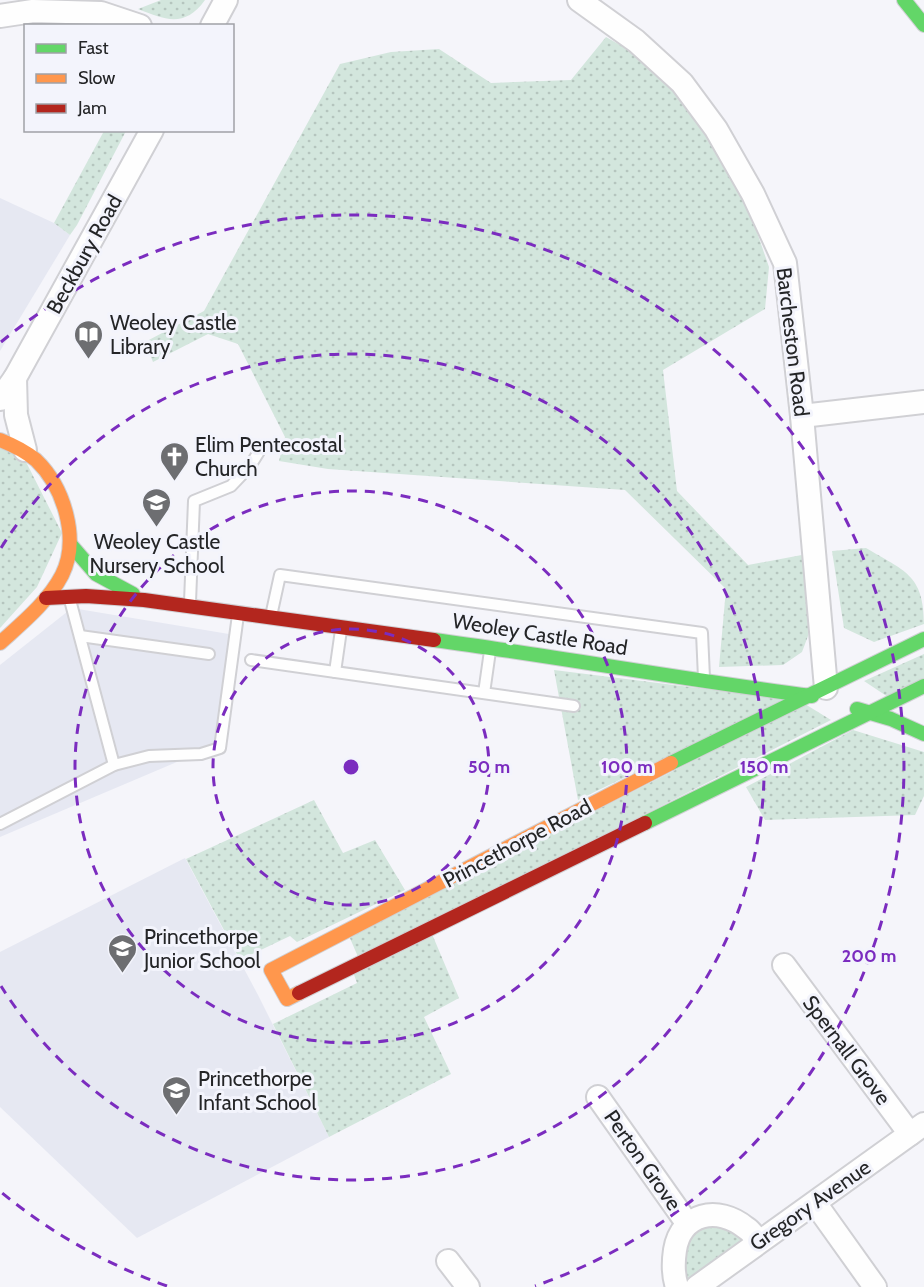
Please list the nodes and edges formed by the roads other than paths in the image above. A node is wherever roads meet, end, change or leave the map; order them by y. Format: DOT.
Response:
graph roads {
  1 [pos="226,0"];
  2 [pos="579,0"];
  3 [pos="904,0"];
  4 [pos="0,16"];
  5 [pos="134,24"];
  6 [pos="213,24"];
  7 [pos="924,25"];
  8 [pos="151,132"];
  9 [pos="15,378"];
  10 [pos="0,399"];
  11 [pos="924,402"];
  12 [pos="802,416"];
  13 [pos="0,440"];
  14 [pos="25,450"];
  15 [pos="260,450"];
  16 [pos="71,545"];
  17 [pos="69,597"];
  18 [pos="46,598"];
  19 [pos="144,600"];
  20 [pos="190,606"];
  21 [pos="238,612"];
  22 [pos="271,616"];
  23 [pos="342,626"];
  24 [pos="80,636"];
  25 [pos="924,639"];
  26 [pos="0,643"];
  27 [pos="491,648"];
  28 [pos="209,654"];
  29 [pos="251,660"];
  30 [pos="335,672"];
  31 [pos="704,681"];
  32 [pos="924,686"];
  33 [pos="484,693"];
  34 [pos="827,697"];
  35 [pos="574,706"];
  36 [pos="869,712"];
  37 [pos="924,734"];
  38 [pos="114,765"];
  39 [pos="0,824"];
  40 [pos="336,937"];
  41 [pos="784,965"];
  42 [pos="351,968"];
  43 [pos="598,1097"];
  44 [pos="917,1129"];
  45 [pos="815,1203"];
  46 [pos="687,1223"];
  47 [pos="758,1242"];
  48 [pos="448,1261"];
  49 [pos="468,1287"];
  50 [pos="677,1287"];
  51 [pos="697,1287"];
  52 [pos="875,1287"];
  1 -- 6 [label="street"];
  2 -- 12 [label="street, Barcheston Road"];
  3 -- 7 [label="street"];
  4 -- 5 [label="street"];
  8 -- 9 [label="street, Beckbury Road"];
  9 -- 10 [label="street, Beckbury Road"];
  9 -- 14 [label="street"];
  11 -- 12 [label="street"];
  12 -- 34 [label="street, Barcheston Road"];
  13 -- 14 [label="street"];
  14 -- 16 [label="street"];
  15 -- 20 [label="lane"];
  16 -- 18 [label="street"];
  16 -- 19 [label="street, Weoley Castle Road"];
  17 -- 18 [label="street, Weoley Castle Road"];
  17 -- 19 [label="street, Weoley Castle Road"];
  17 -- 24 [label="lane"];
  18 -- 26 [label="street"];
  19 -- 20 [label="street, Weoley Castle Road"];
  20 -- 21 [label="street, Weoley Castle Road"];
  21 -- 22 [label="street, Weoley Castle Road"];
  21 -- 38 [label="lane"];
  22 -- 23 [label="street, Weoley Castle Road"];
  22 -- 31 [label="lane"];
  23 -- 27 [label="street, Weoley Castle Road"];
  23 -- 30 [label="lane"];
  24 -- 28 [label="lane"];
  24 -- 38 [label="lane"];
  25 -- 34 [label="street, Princethorpe Road"];
  27 -- 31 [label="street, Weoley Castle Road"];
  27 -- 33 [label="lane"];
  29 -- 30 [label="lane"];
  30 -- 33 [label="lane"];
  31 -- 34 [label="street, Weoley Castle Road"];
  32 -- 36 [label="street, Princethorpe Road"];
  33 -- 35 [label="lane"];
  34 -- 36 [label="street, Weoley Castle Road"];
  34 -- 40 [label="street, Princethorpe Road"];
  36 -- 37 [label="street, Weoley Castle Road"];
  36 -- 42 [label="street, Princethorpe Road"];
  38 -- 39 [label="lane"];
  40 -- 42 [label="street"];
  40 -- 42 [label="street, Princethorpe Road"];
  41 -- 44 [label="street, Spernall Grove"];
  43 -- 46 [label="street, Perton Grove"];
  44 -- 45 [label="street, Gregory Avenue"];
  45 -- 47 [label="street, Gregory Avenue"];
  45 -- 52 [label="street"];
  46 -- 47 [label="street, Perton Grove"];
  46 -- 50 [label="street, Perton Grove"];
  47 -- 51 [label="street, Gregory Avenue"];
  48 -- 49 [label="street"];
}
